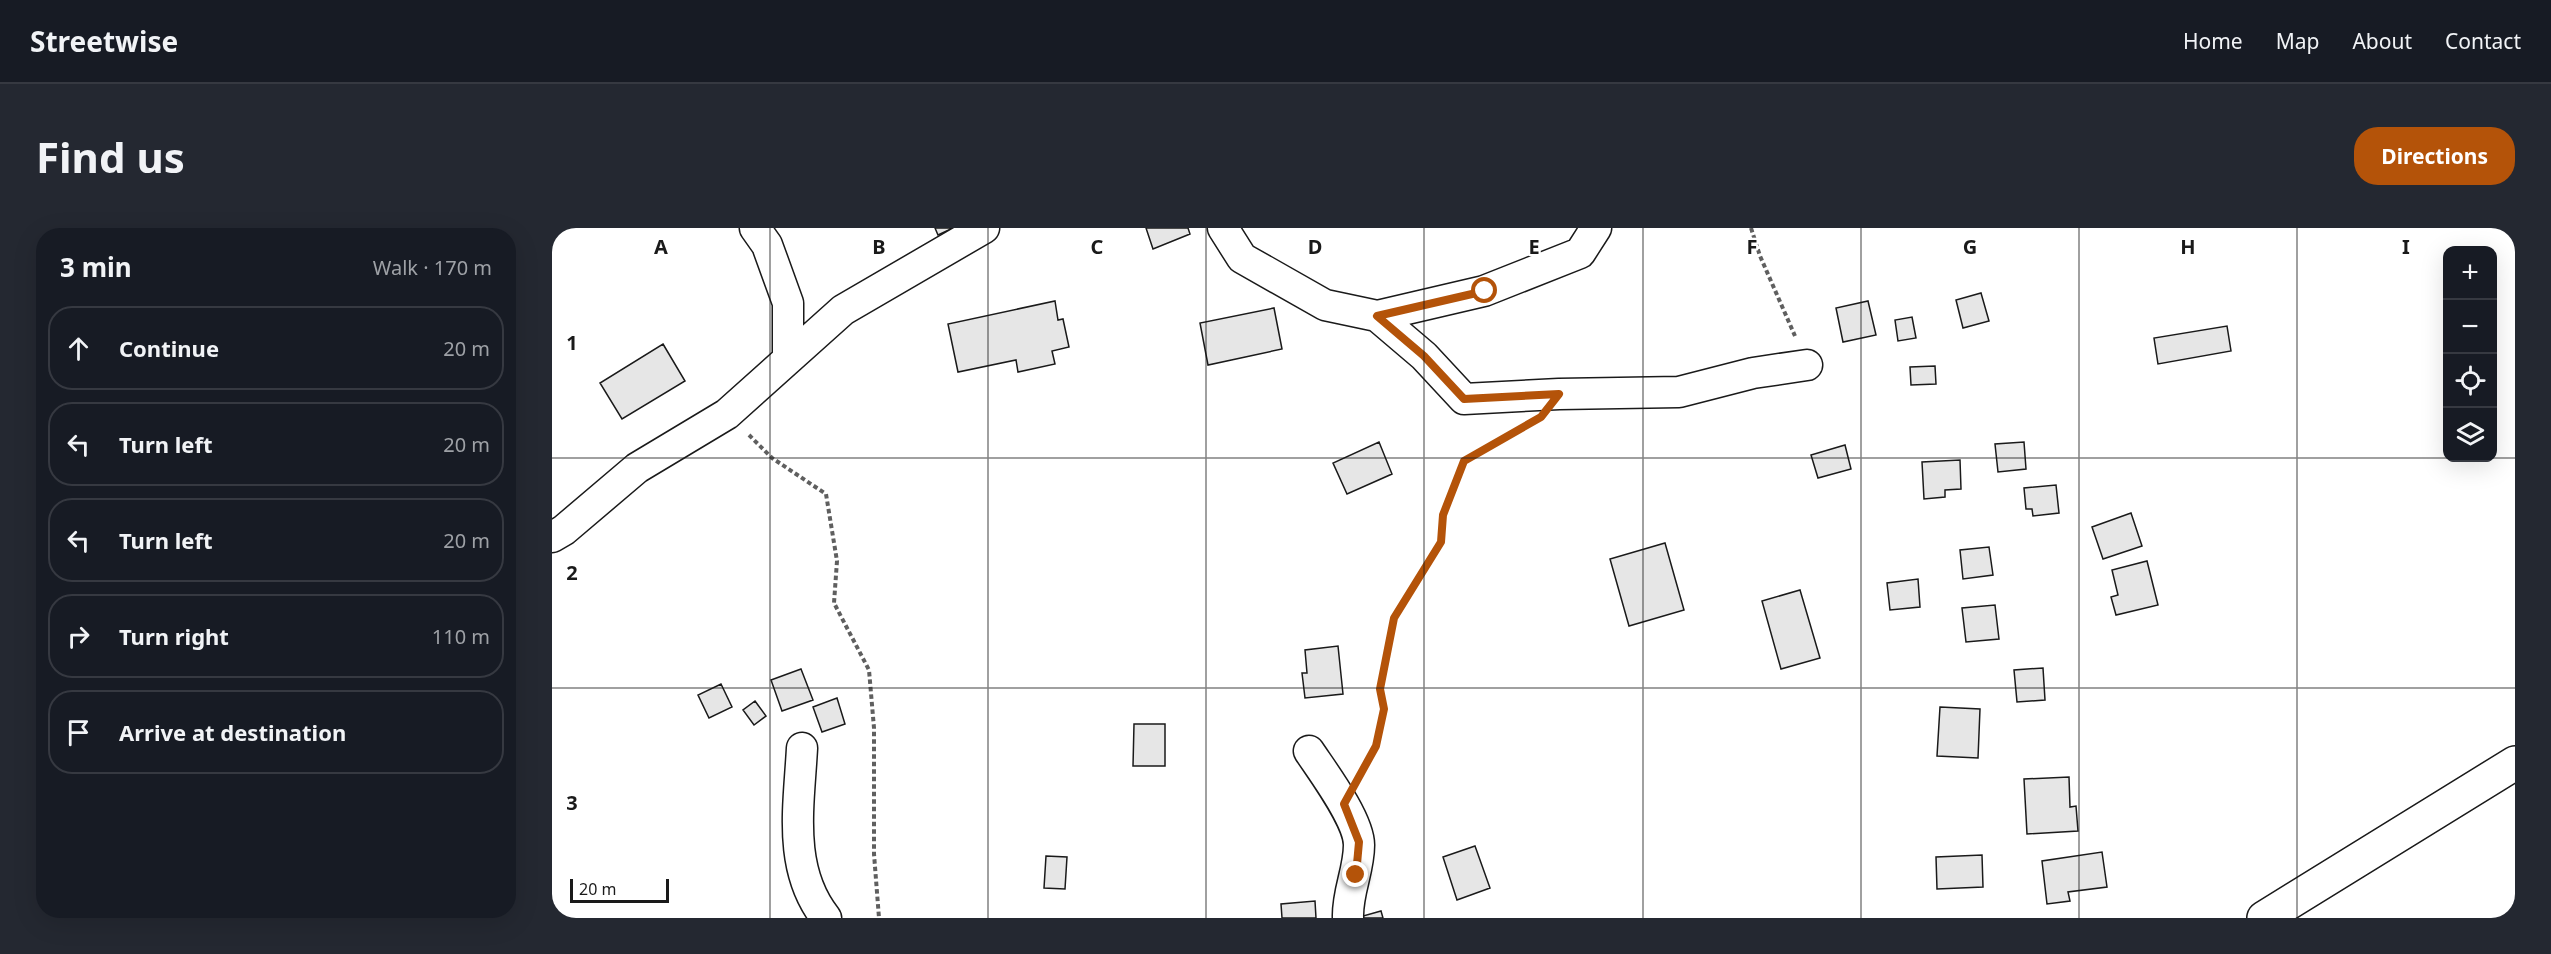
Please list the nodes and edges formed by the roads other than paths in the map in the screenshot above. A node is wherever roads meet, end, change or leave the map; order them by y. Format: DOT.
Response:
graph roads {
  1 [pos="755,228"];
  2 [pos="984,228"];
  3 [pos="1223,228"];
  4 [pos="1596,228"];
  5 [pos="1377,316"];
  6 [pos="788,358"];
  7 [pos="1808,365"];
  8 [pos="552,537"];
  9 [pos="802,748"];
  10 [pos="1309,751"];
  11 [pos="2515,763"];
  12 [pos="826,918"];
  13 [pos="1348,918"];
  14 [pos="2264,918"];
  1 -- 6 [label="street"];
  2 -- 6 [label="street"];
  3 -- 5 [label="street"];
  4 -- 5 [label="street"];
  5 -- 7 [label="street"];
  6 -- 8 [label="street"];
  9 -- 12 [label="street"];
  10 -- 13 [label="street"];
  11 -- 14 [label="street"];
}
